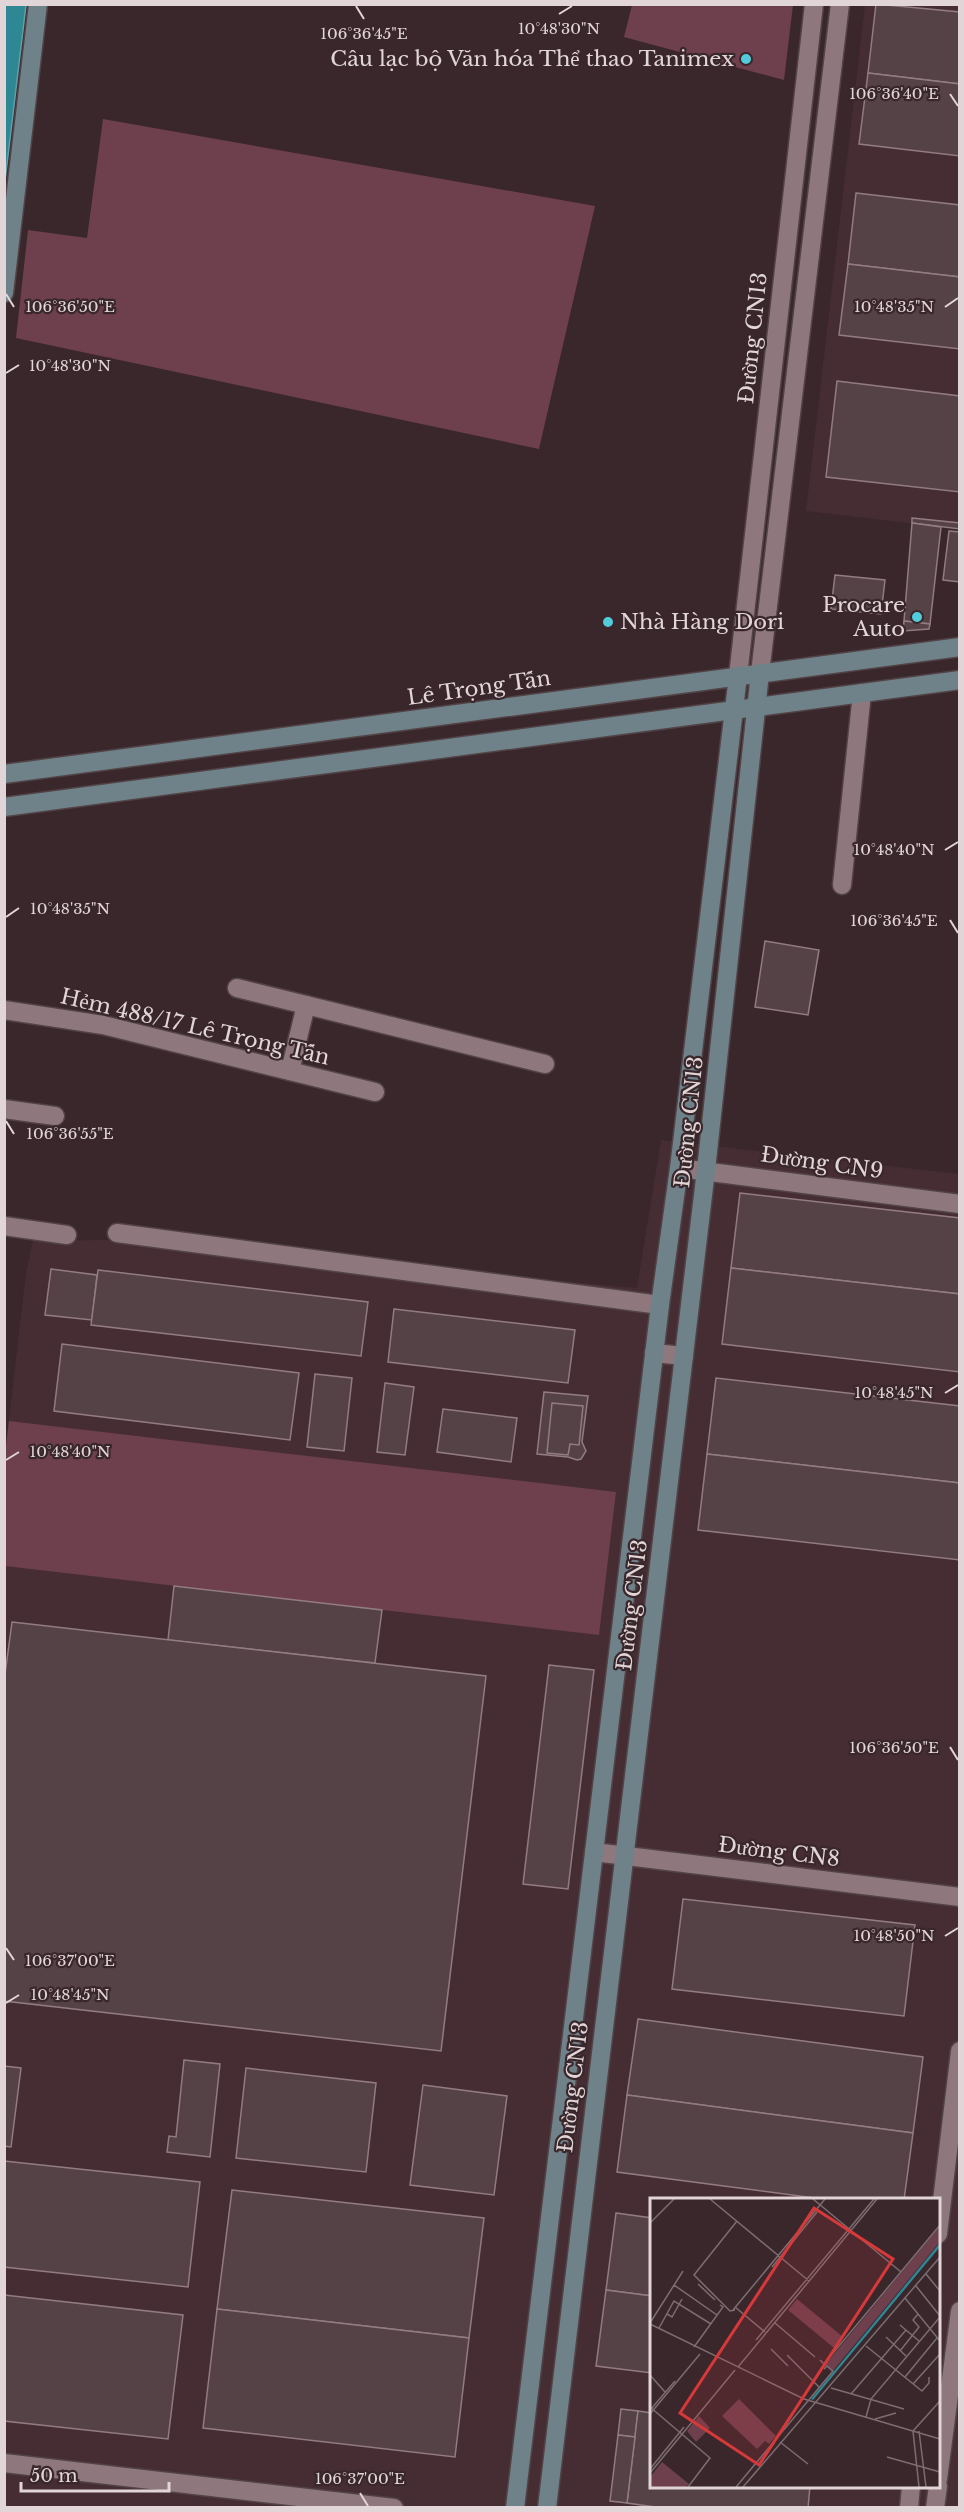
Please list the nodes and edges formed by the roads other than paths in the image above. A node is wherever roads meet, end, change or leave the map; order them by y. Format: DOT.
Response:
graph roads {
  1 [pos="38,4"];
  2 [pos="814,4"];
  3 [pos="840,4"];
  4 [pos="9,215"];
  5 [pos="4,293"];
  6 [pos="777,330"];
  7 [pos="801,333"];
  8 [pos="960,647"];
  9 [pos="760,673"];
  10 [pos="738,676"];
  11 [pos="960,680"];
  12 [pos="862,693"];
  13 [pos="757,707"];
  14 [pos="734,710"];
  15 [pos="4,774"];
  16 [pos="4,807"];
  17 [pos="842,885"];
  18 [pos="237,988"];
  19 [pos="306,1005"];
  20 [pos="4,1010"];
  21 [pos="545,1064"];
  22 [pos="290,1071"];
  23 [pos="690,1077"];
  24 [pos="717,1078"];
  25 [pos="375,1092"];
  26 [pos="4,1109"];
  27 [pos="56,1116"];
  28 [pos="679,1168"];
  29 [pos="706,1170"];
  30 [pos="960,1204"];
  31 [pos="4,1226"];
  32 [pos="117,1233"];
  33 [pos="67,1235"];
  34 [pos="660,1305"];
  35 [pos="654,1353"];
  36 [pos="684,1356"];
  37 [pos="594,1852"];
  38 [pos="625,1856"];
  39 [pos="960,1897"];
  40 [pos="960,2051"];
  41 [pos="940,2225"];
  42 [pos="960,2311"];
  43 [pos="4,2463"];
  44 [pos="940,2471"];
  45 [pos="911,2488"];
  46 [pos="938,2488"];
  47 [pos="394,2508"];
  48 [pos="515,2508"];
  49 [pos="547,2508"];
  50 [pos="909,2508"];
  51 [pos="935,2508"];
  1 -- 4 [label="street"];
  2 -- 6 [label="street, Đường CN13"];
  3 -- 7 [label="street"];
  4 -- 5 [label="street"];
  6 -- 7 [label="street"];
  6 -- 10 [label="street, Đường CN13"];
  7 -- 9 [label="street"];
  8 -- 9 [label="street, Lê Trọng Tấn"];
  9 -- 10 [label="street, Lê Trọng Tấn"];
  9 -- 13 [label="street, Đường CN13"];
  10 -- 14 [label="street, Đường CN13"];
  10 -- 15 [label="street, Lê Trọng Tấn"];
  11 -- 12 [label="street"];
  12 -- 13 [label="street"];
  12 -- 17 [label="street"];
  13 -- 14 [label="street"];
  13 -- 24 [label="street, Đường CN13"];
  14 -- 16 [label="street"];
  14 -- 23 [label="street, Đường CN13"];
  18 -- 19 [label="street"];
  19 -- 21 [label="street"];
  19 -- 22 [label="street"];
  20 -- 22 [label="street, Hẻm 488/17 Lê Trọng Tấn"];
  22 -- 25 [label="street, Hẻm 488/17 Lê Trọng Tấn"];
  23 -- 24 [label="street"];
  23 -- 28 [label="street, Đường CN13"];
  24 -- 29 [label="street, Đường CN13"];
  26 -- 27 [label="street"];
  28 -- 29 [label="street, Đường CN9"];
  28 -- 34 [label="street, Đường CN13"];
  29 -- 30 [label="street, Đường CN9"];
  29 -- 36 [label="street, Đường CN13"];
  31 -- 33 [label="street"];
  32 -- 34 [label="street"];
  34 -- 35 [label="street, Đường CN13"];
  35 -- 36 [label="street"];
  35 -- 37 [label="street, Đường CN13"];
  36 -- 38 [label="street, Đường CN13"];
  37 -- 38 [label="street, Đường CN8"];
  37 -- 48 [label="street, Đường CN13"];
  38 -- 39 [label="street, Đường CN8"];
  38 -- 49 [label="street, Đường CN13"];
  40 -- 41 [label="street"];
  42 -- 44 [label="street"];
  43 -- 47 [label="street"];
  45 -- 50 [label="street"];
  46 -- 51 [label="street"];
}
